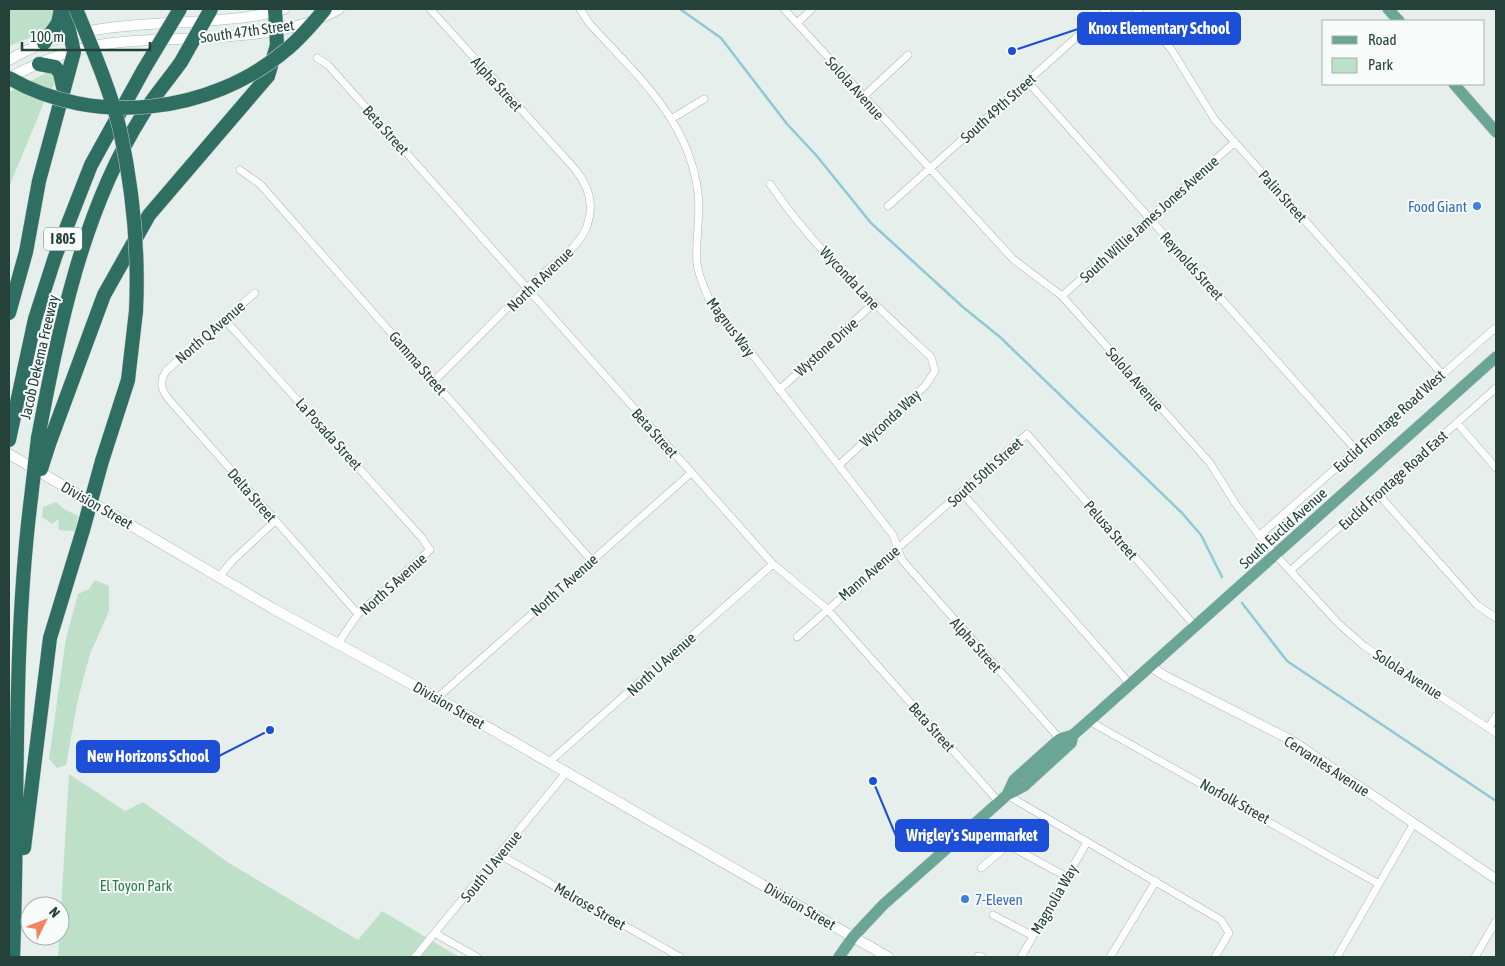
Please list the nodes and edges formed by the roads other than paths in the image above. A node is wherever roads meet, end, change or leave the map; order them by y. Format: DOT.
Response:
graph roads {
  1 [pos="61,9"];
  2 [pos="67,9"];
  3 [pos="76,9"];
  4 [pos="180,9"];
  5 [pos="211,9"];
  6 [pos="325,9"];
  7 [pos="339,9"];
  8 [pos="430,9"];
  9 [pos="580,9"];
  10 [pos="784,9"];
  11 [pos="812,9"];
  12 [pos="1108,9"];
  13 [pos="1136,9"];
  14 [pos="1388,9"];
  15 [pos="278,10"];
  16 [pos="1398,20"];
  17 [pos="797,23"];
  18 [pos="278,29"];
  19 [pos="69,34"];
  20 [pos="44,43"];
  21 [pos="74,52"];
  22 [pos="908,54"];
  23 [pos="317,58"];
  24 [pos="9,60"];
  25 [pos="39,64"];
  26 [pos="9,78"];
  27 [pos="1028,82"];
  28 [pos="1455,85"];
  29 [pos="63,93"];
  30 [pos="863,97"];
  31 [pos="704,99"];
  32 [pos="673,118"];
  33 [pos="1496,132"];
  34 [pos="1235,142"];
  35 [pos="566,158"];
  36 [pos="929,169"];
  37 [pos="240,170"];
  38 [pos="770,184"];
  39 [pos="888,206"];
  40 [pos="1150,218"];
  41 [pos="527,288"];
  42 [pos="255,293"];
  43 [pos="1062,296"];
  44 [pos="873,304"];
  45 [pos="9,313"];
  46 [pos="225,320"];
  47 [pos="1496,331"];
  48 [pos="1496,356"];
  49 [pos="934,366"];
  50 [pos="166,371"];
  51 [pos="1442,374"];
  52 [pos="434,381"];
  53 [pos="1496,388"];
  54 [pos="779,390"];
  55 [pos="1457,423"];
  56 [pos="1027,434"];
  57 [pos="9,440"];
  58 [pos="43,441"];
  59 [pos="1356,450"];
  60 [pos="9,454"];
  61 [pos="839,465"];
  62 [pos="1496,468"];
  63 [pos="691,472"];
  64 [pos="962,493"];
  65 [pos="1378,494"];
  66 [pos="942,510"];
  67 [pos="275,522"];
  68 [pos="1260,535"];
  69 [pos="897,548"];
  70 [pos="430,550"];
  71 [pos="1276,556"];
  72 [pos="591,560"];
  73 [pos="773,564"];
  74 [pos="1290,571"];
  75 [pos="220,577"];
  76 [pos="827,609"];
  77 [pos="358,614"];
  78 [pos="1496,618"];
  79 [pos="1195,626"];
  80 [pos="797,637"];
  81 [pos="338,643"];
  82 [pos="1150,666"];
  83 [pos="1130,684"];
  84 [pos="437,698"];
  85 [pos="1496,716"];
  86 [pos="1089,721"];
  87 [pos="1488,728"];
  88 [pos="1496,733"];
  89 [pos="1073,735"];
  90 [pos="1060,739"];
  91 [pos="548,763"];
  92 [pos="565,774"];
  93 [pos="1003,798"];
  94 [pos="1414,823"];
  95 [pos="1087,842"];
  96 [pos="500,855"];
  97 [pos="980,868"];
  98 [pos="1067,876"];
  99 [pos="1496,879"];
  100 [pos="1156,881"];
  101 [pos="1379,884"];
  102 [pos="993,915"];
  103 [pos="14,920"];
  104 [pos="1496,921"];
  105 [pos="436,934"];
  106 [pos="853,936"];
  107 [pos="1033,936"];
  108 [pos="13,957"];
  109 [pos="416,957"];
  110 [pos="477,957"];
  111 [pos="680,957"];
  112 [pos="839,957"];
  113 [pos="888,957"];
  114 [pos="1021,957"];
  115 [pos="1110,957"];
  116 [pos="1215,957"];
  117 [pos="1337,957"];
  118 [pos="1475,957"];
  1 -- 20 [label="highway"];
  2 -- 19 [label="highway"];
  3 -- 103 [label="highway, bridge"];
  4 -- 57 [label="highway, Jacob Dekema Freeway / I 805, bridge"];
  5 -- 58 [label="highway, Jacob Dekema Freeway / I 805, bridge"];
  6 -- 26 [label="highway, bridge"];
  7 -- 18 [label="main road, South 47th Street"];
  8 -- 35 [label="street, Alpha Street"];
  9 -- 32 [label="street, Magnus Way"];
  10 -- 17 [label="street, Solola Avenue"];
  11 -- 17 [label="street"];
  12 -- 27 [label="street, South 49th Street"];
  13 -- 34 [label="street, Palin Street"];
  14 -- 16 [label="main road"];
  15 -- 18 [label="highway"];
  15 -- 19 [label="main road, South 47th Street"];
  17 -- 30 [label="street, Solola Avenue"];
  18 -- 21 [label="main road, South 47th Street"];
  18 -- 58 [label="highway"];
  19 -- 20 [label="main road, South 47th Street"];
  19 -- 21 [label="highway"];
  20 -- 24 [label="main road, South 47th Street"];
  21 -- 25 [label="main road, South 47th Street"];
  21 -- 29 [label="highway"];
  22 -- 30 [label="street"];
  23 -- 41 [label="street, Beta Street"];
  25 -- 26 [label="main road, South 47th Street"];
  25 -- 29 [label="highway"];
  27 -- 36 [label="street, South 49th Street"];
  27 -- 40 [label="street, Reynolds Street"];
  28 -- 33 [label="main road"];
  29 -- 45 [label="highway"];
  30 -- 36 [label="street, Solola Avenue"];
  31 -- 32 [label="street"];
  32 -- 54 [label="street, Magnus Way"];
  34 -- 40 [label="street, South Willie James Jones Avenue"];
  34 -- 51 [label="street, Palin Street"];
  35 -- 41 [label="street, North R Avenue"];
  36 -- 39 [label="street, South 49th Street"];
  36 -- 43 [label="street, Solola Avenue"];
  37 -- 52 [label="street, Gamma Street"];
  38 -- 44 [label="street, Wyconda Lane"];
  40 -- 43 [label="street, South Willie James Jones Avenue"];
  40 -- 59 [label="street, Reynolds Street"];
  41 -- 52 [label="street, North R Avenue"];
  41 -- 63 [label="street, Beta Street"];
  42 -- 46 [label="street, North Q Avenue"];
  43 -- 68 [label="street, Solola Avenue"];
  44 -- 49 [label="street, Wyconda Lane"];
  44 -- 54 [label="street, Wystone Drive"];
  46 -- 50 [label="street, North Q Avenue"];
  46 -- 70 [label="street, La Posada Street"];
  47 -- 51 [label="street, Euclid Frontage Road West"];
  48 -- 71 [label="main road, South Euclid Avenue"];
  49 -- 61 [label="street, Wyconda Way"];
  50 -- 67 [label="street, Delta Street"];
  51 -- 59 [label="street, Euclid Frontage Road West"];
  52 -- 72 [label="street, Gamma Street"];
  53 -- 55 [label="street, Euclid Frontage Road East"];
  54 -- 61 [label="street, Magnus Way"];
  55 -- 62 [label="street"];
  55 -- 65 [label="street, Euclid Frontage Road East"];
  56 -- 64 [label="street, South 50th Street"];
  56 -- 79 [label="street, Pelusa Street"];
  58 -- 103 [label="highway, bridge"];
  59 -- 68 [label="street, Euclid Frontage Road West"];
  60 -- 75 [label="main road, Division Street"];
  61 -- 69 [label="street, Magnus Way"];
  63 -- 72 [label="street, North T Avenue"];
  63 -- 73 [label="street, Beta Street"];
  64 -- 66 [label="street, South 50th Street"];
  64 -- 83 [label="street"];
  65 -- 74 [label="street, Euclid Frontage Road East"];
  65 -- 78 [label="street"];
  66 -- 69 [label="street, Mann Avenue"];
  67 -- 75 [label="street"];
  67 -- 77 [label="street, Delta Street"];
  68 -- 71 [label="street, Solola Avenue"];
  69 -- 76 [label="street, Mann Avenue"];
  69 -- 90 [label="street, Alpha Street"];
  70 -- 77 [label="street, North S Avenue"];
  71 -- 74 [label="street, Solola Avenue"];
  71 -- 79 [label="main road, South Euclid Avenue"];
  72 -- 84 [label="street, North T Avenue"];
  73 -- 76 [label="street, Beta Street"];
  73 -- 91 [label="street, North U Avenue"];
  74 -- 87 [label="street, Solola Avenue"];
  75 -- 81 [label="main road, Division Street"];
  76 -- 80 [label="street, Mann Avenue"];
  76 -- 93 [label="street, Beta Street"];
  77 -- 81 [label="street, North S Avenue"];
  79 -- 82 [label="main road, South Euclid Avenue"];
  81 -- 84 [label="main road, Division Street"];
  82 -- 83 [label="main road, South Euclid Avenue"];
  82 -- 94 [label="street, Cervantes Avenue"];
  83 -- 86 [label="main road, South Euclid Avenue"];
  84 -- 91 [label="main road, Division Street"];
  85 -- 87 [label="street"];
  86 -- 89 [label="main road, South Euclid Avenue"];
  86 -- 101 [label="street, Norfolk Street"];
  87 -- 88 [label="street, Solola Avenue"];
  89 -- 90 [label="main road"];
  89 -- 93 [label="main road"];
  90 -- 93 [label="main road"];
  91 -- 92 [label="main road, Division Street"];
  92 -- 96 [label="street, South U Avenue"];
  92 -- 106 [label="main road, Division Street"];
  93 -- 95 [label="street, Beta Street"];
  93 -- 106 [label="main road"];
  94 -- 99 [label="street, Cervantes Avenue"];
  94 -- 101 [label="street"];
  95 -- 98 [label="street, Magnolia Way"];
  95 -- 100 [label="street, Beta Street"];
  96 -- 105 [label="street, South U Avenue"];
  96 -- 111 [label="street, Melrose Street"];
  97 -- 98 [label="street"];
  98 -- 107 [label="street, Magnolia Way"];
  100 -- 115 [label="street"];
  100 -- 116 [label="street, Beta Street"];
  101 -- 117 [label="street"];
  102 -- 107 [label="street"];
  103 -- 108 [label="highway"];
  104 -- 118 [label="street"];
  105 -- 109 [label="street, South U Avenue"];
  105 -- 110 [label="street"];
  106 -- 112 [label="main road"];
  106 -- 113 [label="main road, Division Street"];
  107 -- 114 [label="street, Magnolia Way"];
}
